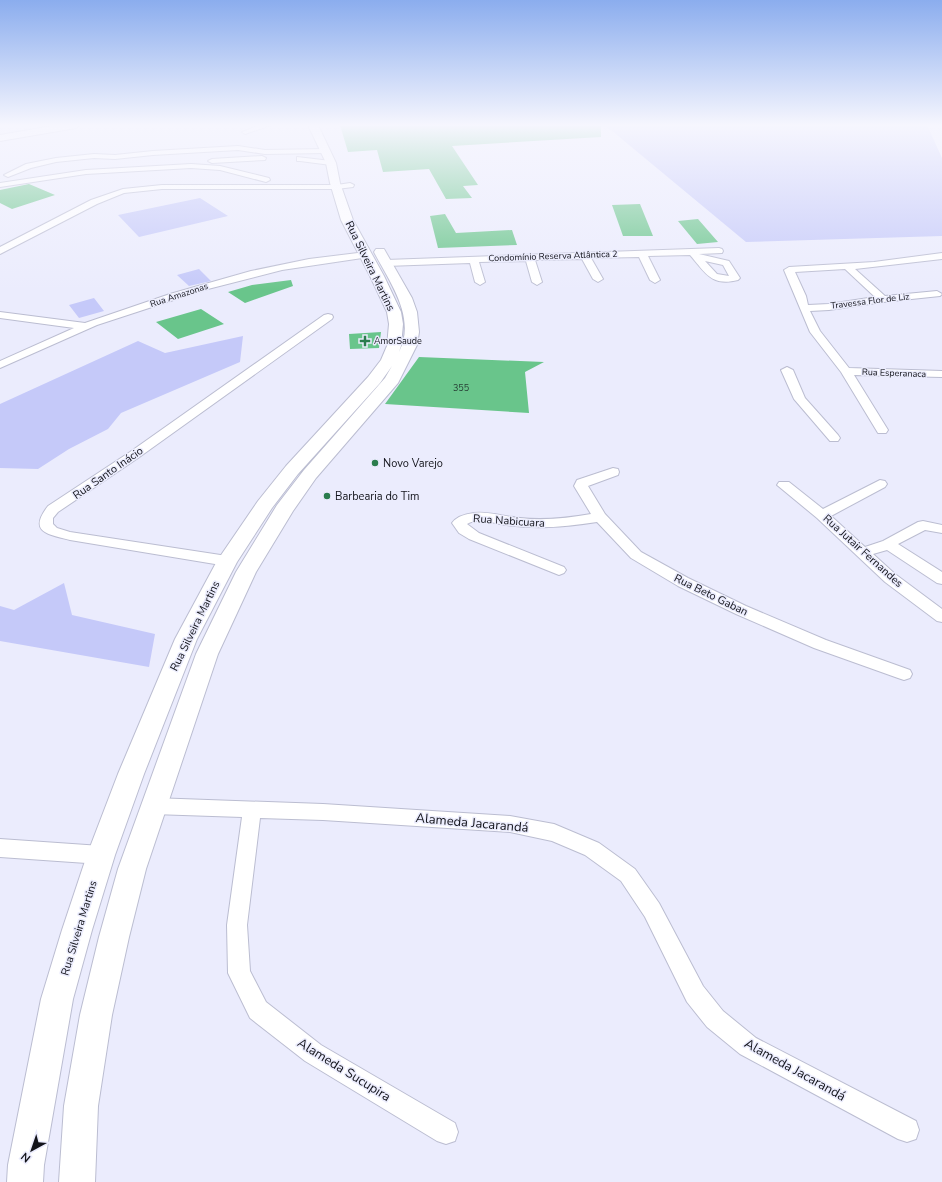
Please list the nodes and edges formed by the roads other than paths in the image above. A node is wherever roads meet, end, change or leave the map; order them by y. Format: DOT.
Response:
graph roads {
  1 [pos="32,180"];
  2 [pos="256,180"];
  3 [pos="267,180"];
  4 [pos="291,180"];
  5 [pos="341,180"];
  6 [pos="0,185"];
  7 [pos="0,251"];
  8 [pos="719,251"];
  9 [pos="642,253"];
  10 [pos="586,255"];
  11 [pos="942,256"];
  12 [pos="529,257"];
  13 [pos="376,259"];
  14 [pos="474,259"];
  15 [pos="848,267"];
  16 [pos="598,279"];
  17 [pos="655,280"];
  18 [pos="480,282"];
  19 [pos="537,282"];
  20 [pos="937,294"];
  21 [pos="882,298"];
  22 [pos="804,308"];
  23 [pos="0,315"];
  24 [pos="328,317"];
  25 [pos="86,327"];
  26 [pos="0,365"];
  27 [pos="787,370"];
  28 [pos="846,371"];
  29 [pos="942,374"];
  30 [pos="882,430"];
  31 [pos="834,438"];
  32 [pos="613,472"];
  33 [pos="880,484"];
  34 [pos="784,485"];
  35 [pos="822,515"];
  36 [pos="600,517"];
  37 [pos="942,529"];
  38 [pos="888,544"];
  39 [pos="863,553"];
  40 [pos="227,561"];
  41 [pos="559,570"];
  42 [pos="942,579"];
  43 [pos="942,617"];
  44 [pos="904,674"];
  45 [pos="153,806"];
  46 [pos="252,810"];
  47 [pos="0,848"];
  48 [pos="101,855"];
  49 [pos="907,1130"];
  50 [pos="446,1132"];
  51 [pos="25,1182"];
  52 [pos="77,1182"];
  1 -- 6 [label="street"];
  2 -- 7 [label="street"];
  3 -- 4 [label="street"];
  5 -- 13 [label="main road, Rua Silveira Martins"];
  8 -- 9 [label="street, Condomínio Reserva Atlântica 2"];
  9 -- 10 [label="street, Condomínio Reserva Atlântica 2"];
  9 -- 17 [label="street"];
  10 -- 12 [label="street, Condomínio Reserva Atlântica 2"];
  10 -- 16 [label="street"];
  11 -- 15 [label="street"];
  12 -- 14 [label="street, Condomínio Reserva Atlântica 2"];
  12 -- 19 [label="street"];
  13 -- 14 [label="street, Condomínio Reserva Atlântica 2"];
  13 -- 25 [label="street, Rua Amazonas"];
  13 -- 40 [label="main road, Rua Silveira Martins"];
  13 -- 45 [label="main road, Rua Silveira Martins"];
  14 -- 18 [label="street"];
  15 -- 21 [label="street"];
  15 -- 22 [label="street"];
  20 -- 21 [label="street, Travessa Flor de Liz"];
  21 -- 22 [label="street, Travessa Flor de Liz"];
  22 -- 28 [label="street"];
  23 -- 25 [label="street"];
  24 -- 40 [label="street, Rua Santo Inácio"];
  25 -- 26 [label="street, Rua Amazonas"];
  27 -- 31 [label="street"];
  28 -- 29 [label="street, Rua Esperanaca"];
  28 -- 30 [label="street"];
  32 -- 36 [label="street, Rua Beto Gaban"];
  33 -- 35 [label="street"];
  34 -- 35 [label="street, Rua Jutair Fernandes"];
  35 -- 39 [label="street, Rua Jutair Fernandes"];
  36 -- 41 [label="street, Rua Nabicuara"];
  36 -- 44 [label="street, Rua Beto Gaban"];
  37 -- 38 [label="street"];
  38 -- 39 [label="street"];
  38 -- 42 [label="street"];
  39 -- 43 [label="street, Rua Jutair Fernandes"];
  40 -- 48 [label="main road, Rua Silveira Martins"];
  45 -- 46 [label="street, Alameda Jacarandá"];
  45 -- 52 [label="main road, Rua Silveira Martins"];
  46 -- 49 [label="street, Alameda Jacarandá"];
  46 -- 50 [label="street, Alameda Sucupira"];
  47 -- 48 [label="street"];
  48 -- 51 [label="main road, Rua Silveira Martins"];
}
